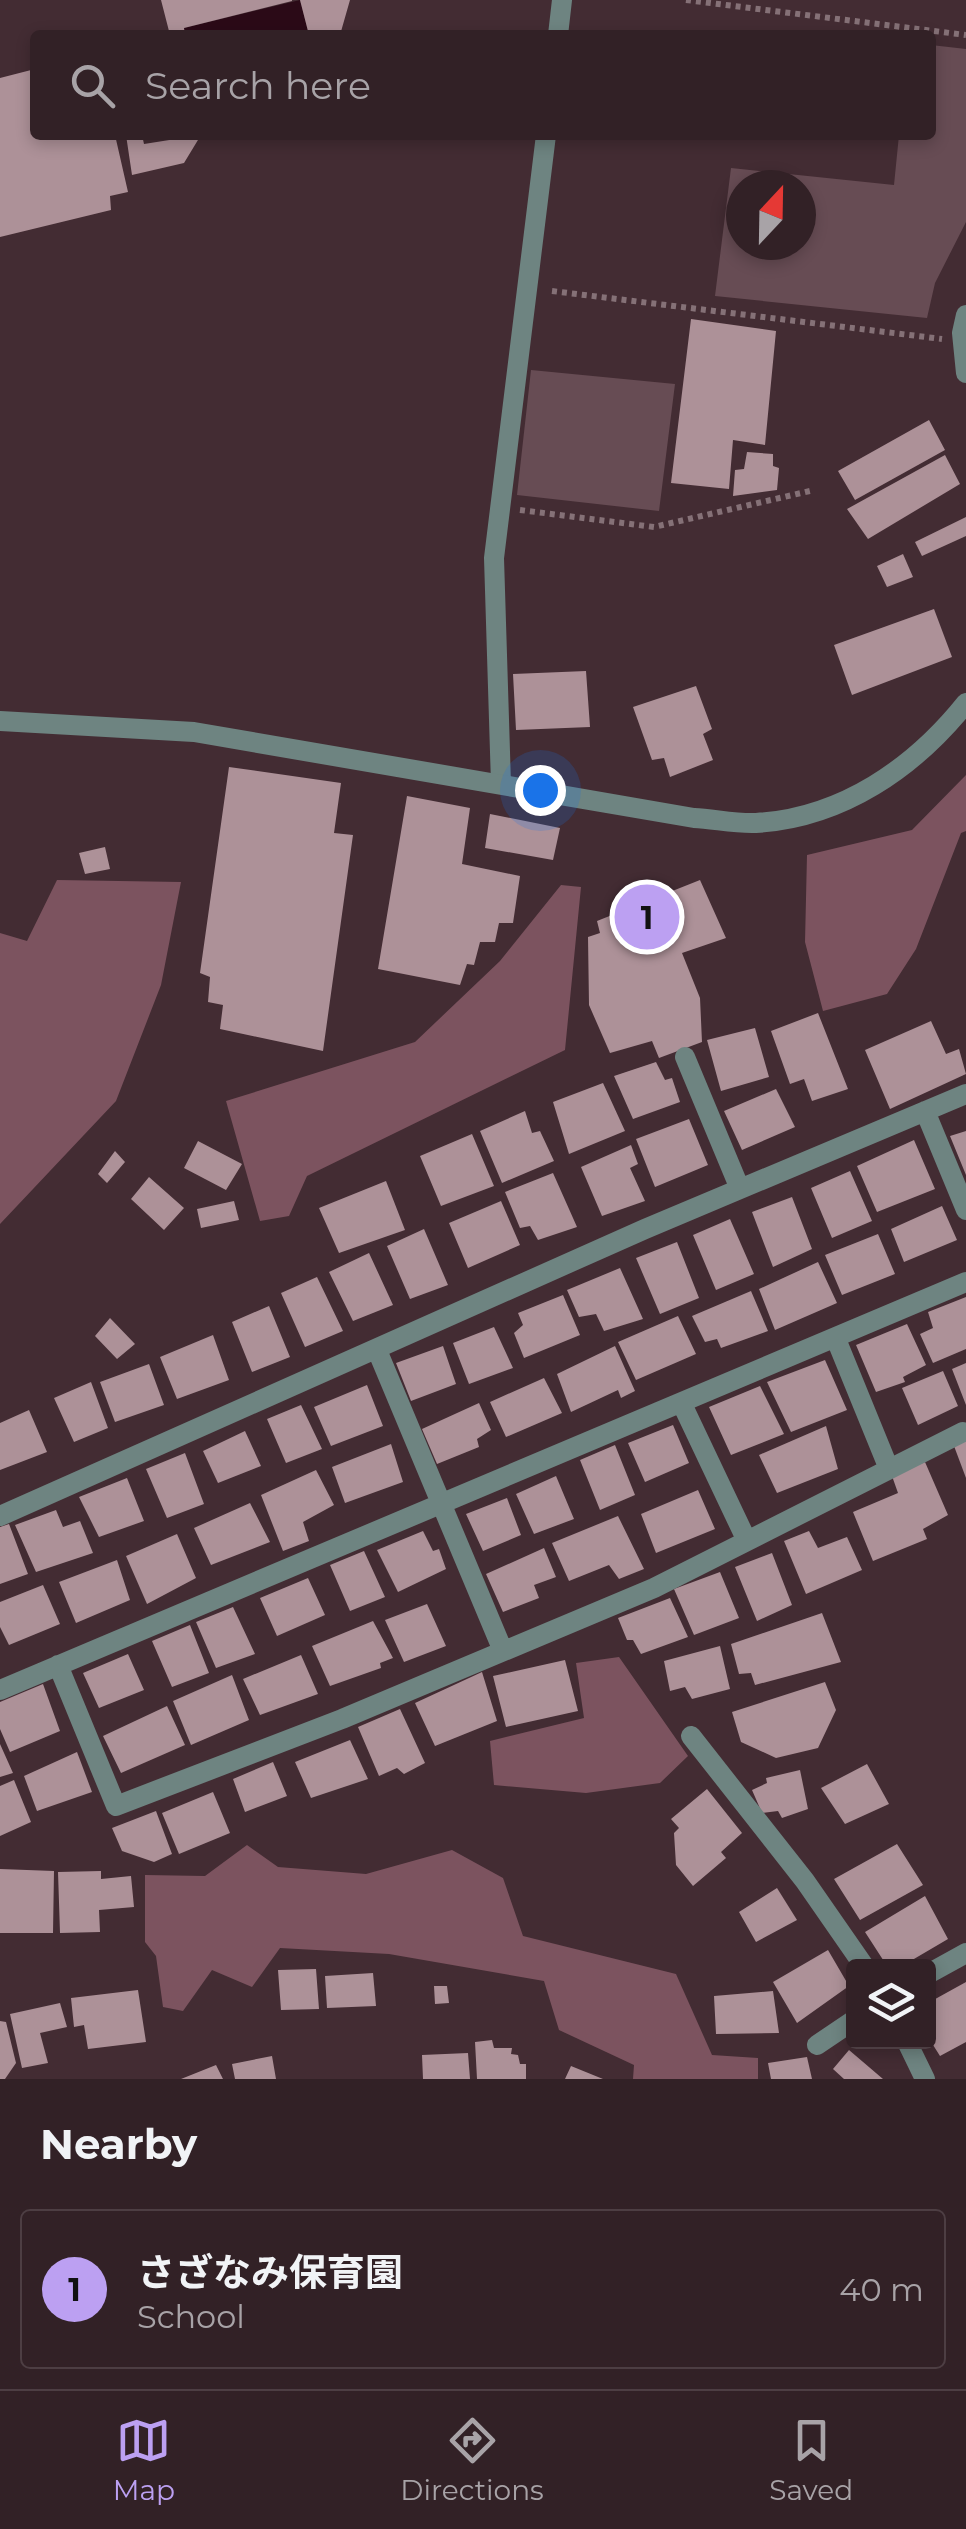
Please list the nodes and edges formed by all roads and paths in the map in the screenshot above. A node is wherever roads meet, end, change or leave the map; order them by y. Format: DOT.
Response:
graph roads {
  1 [pos="562,0"];
  2 [pos="686,0"];
  3 [pos="559,30"];
  4 [pos="933,30"];
  5 [pos="936,30"];
  6 [pos="966,34"];
  7 [pos="545,140"];
  8 [pos="526,288"];
  9 [pos="966,315"];
  10 [pos="962,342"];
  11 [pos="966,374"];
  12 [pos="814,490"];
  13 [pos="499,508"];
  14 [pos="966,703"];
  15 [pos="0,721"];
  16 [pos="502,784"];
  17 [pos="685,1057"];
  18 [pos="966,1094"];
  19 [pos="925,1111"];
  20 [pos="740,1189"];
  21 [pos="966,1210"];
  22 [pos="966,1282"];
  23 [pos="836,1339"];
  24 [pos="377,1350"];
  25 [pos="682,1404"];
  26 [pos="963,1432"];
  27 [pos="889,1468"];
  28 [pos="442,1506"];
  29 [pos="0,1516"];
  30 [pos="746,1539"];
  31 [pos="503,1651"];
  32 [pos="58,1666"];
  33 [pos="0,1690"];
  34 [pos="691,1736"];
  35 [pos="966,1953"];
  36 [pos="859,1959"];
  37 [pos="936,1970"];
  38 [pos="846,2025"];
  39 [pos="817,2045"];
  40 [pos="910,2049"];
  41 [pos="925,2079"];
  1 -- 3 [label="street"];
  2 -- 4 [label="path"];
  5 -- 6 [label="path"];
  7 -- 8 [label="street"];
  8 -- 10 [label="path"];
  8 -- 13 [label="street"];
  9 -- 10 [label="street"];
  10 -- 11 [label="street"];
  12 -- 13 [label="path"];
  13 -- 16 [label="street"];
  14 -- 16 [label="street"];
  15 -- 16 [label="street"];
  17 -- 20 [label="street"];
  18 -- 19 [label="street"];
  19 -- 20 [label="street"];
  19 -- 21 [label="street"];
  20 -- 24 [label="street"];
  22 -- 23 [label="street"];
  23 -- 25 [label="street"];
  23 -- 27 [label="street"];
  24 -- 28 [label="street"];
  24 -- 29 [label="street"];
  25 -- 28 [label="street"];
  25 -- 30 [label="street"];
  26 -- 27 [label="street"];
  27 -- 30 [label="street"];
  28 -- 31 [label="street"];
  28 -- 32 [label="street"];
  30 -- 31 [label="street"];
  31 -- 32 [label="street"];
  32 -- 33 [label="street"];
  34 -- 36 [label="street"];
  35 -- 37 [label="street"];
  38 -- 39 [label="street"];
  40 -- 41 [label="street"];
}
